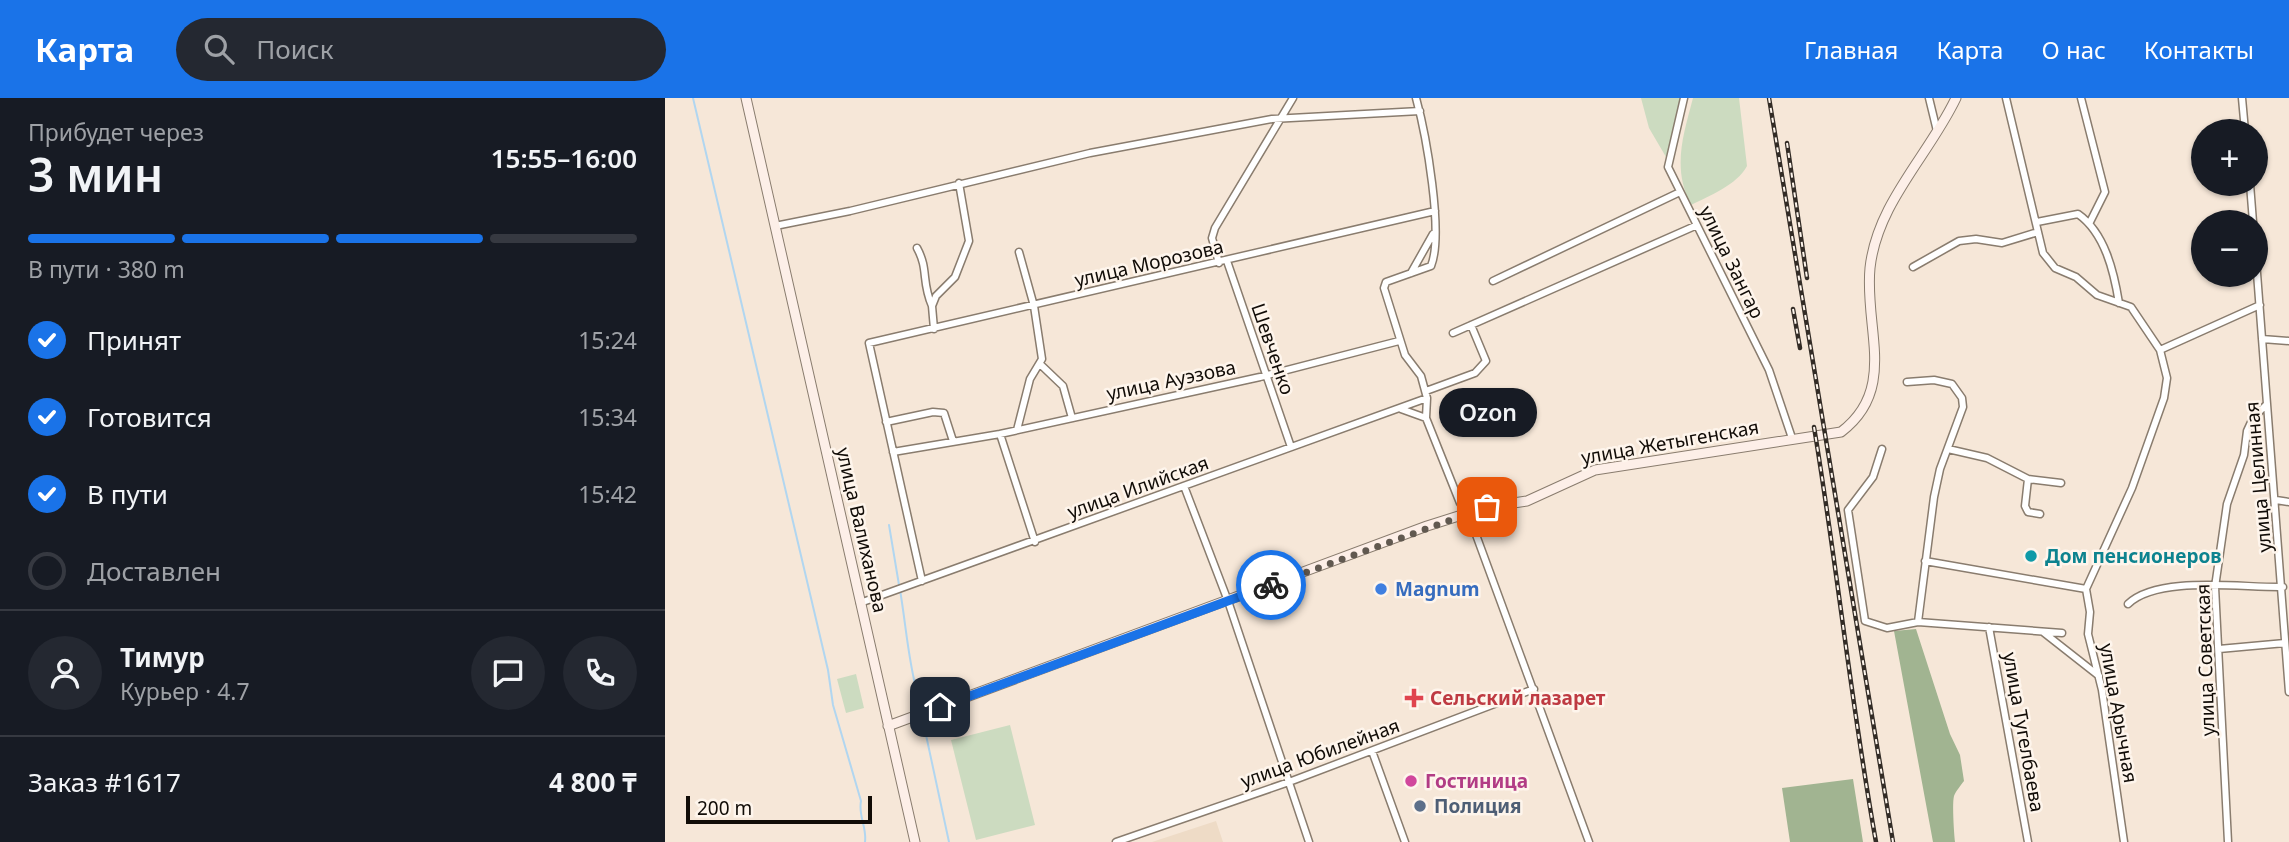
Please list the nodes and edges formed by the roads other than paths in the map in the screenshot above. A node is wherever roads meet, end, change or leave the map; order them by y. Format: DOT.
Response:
graph roads {
  1 [pos="746,98"];
  2 [pos="1293,98"];
  3 [pos="1416,98"];
  4 [pos="1684,98"];
  5 [pos="1929,98"];
  6 [pos="1956,98"];
  7 [pos="2006,98"];
  8 [pos="2081,98"];
  9 [pos="2242,98"];
  10 [pos="1420,111"];
  11 [pos="2244,119"];
  12 [pos="1282,121"];
  13 [pos="1937,131"];
  14 [pos="959,183"];
  15 [pos="1680,192"];
  16 [pos="1435,211"];
  17 [pos="2036,222"];
  18 [pos="2089,224"];
  19 [pos="775,226"];
  20 [pos="1695,226"];
  21 [pos="2038,232"];
  22 [pos="1433,233"];
  23 [pos="917,248"];
  24 [pos="1019,252"];
  25 [pos="1227,261"];
  26 [pos="1219,263"];
  27 [pos="1913,267"];
  28 [pos="1410,275"];
  29 [pos="1493,281"];
  30 [pos="2258,287"];
  31 [pos="2119,303"];
  32 [pos="2260,305"];
  33 [pos="933,306"];
  34 [pos="1034,306"];
  35 [pos="1471,325"];
  36 [pos="934,329"];
  37 [pos="1453,333"];
  38 [pos="2262,338"];
  39 [pos="1399,341"];
  40 [pos="2289,341"];
  41 [pos="2160,350"];
  42 [pos="1041,365"];
  43 [pos="1266,376"];
  44 [pos="1907,382"];
  45 [pos="1426,394"];
  46 [pos="2267,404"];
  47 [pos="1401,408"];
  48 [pos="1072,418"];
  49 [pos="1426,418"];
  50 [pos="886,422"];
  51 [pos="1017,430"];
  52 [pos="1000,434"];
  53 [pos="1791,438"];
  54 [pos="953,441"];
  55 [pos="1291,447"];
  56 [pos="1882,449"];
  57 [pos="1948,449"];
  58 [pos="893,452"];
  59 [pos="2028,480"];
  60 [pos="2061,484"];
  61 [pos="1184,486"];
  62 [pos="2276,500"];
  63 [pos="2289,502"];
  64 [pos="1468,513"];
  65 [pos="2040,514"];
  66 [pos="2279,532"];
  67 [pos="2289,532"];
  68 [pos="1035,542"];
  69 [pos="1925,561"];
  70 [pos="922,581"];
  71 [pos="2215,587"];
  72 [pos="2086,589"];
  73 [pos="2285,592"];
  74 [pos="1229,601"];
  75 [pos="860,603"];
  76 [pos="2128,604"];
  77 [pos="1918,622"];
  78 [pos="1989,627"];
  79 [pos="2042,631"];
  80 [pos="2062,634"];
  81 [pos="2285,643"];
  82 [pos="2219,649"];
  83 [pos="2099,676"];
  84 [pos="1534,689"];
  85 [pos="2289,692"];
  86 [pos="888,726"];
  87 [pos="1371,751"];
  88 [pos="1289,782"];
  89 [pos="915,842"];
  90 [pos="1116,842"];
  91 [pos="1309,842"];
  92 [pos="1405,842"];
  93 [pos="1589,842"];
  94 [pos="2028,842"];
  95 [pos="2124,842"];
  96 [pos="2228,842"];
  1 -- 19 [label="main road, улица Валиханова"];
  2 -- 12 [label="street"];
  3 -- 10 [label="street"];
  4 -- 15 [label="street, улица Зангар"];
  5 -- 13 [label="street"];
  6 -- 13 [label="main road, улица Жетыгенская"];
  7 -- 17 [label="street"];
  8 -- 18 [label="street"];
  9 -- 11 [label="street"];
  10 -- 12 [label="street"];
  10 -- 16 [label="street"];
  12 -- 14 [label="street"];
  12 -- 26 [label="street"];
  13 -- 53 [label="main road, улица Жетыгенская"];
  14 -- 19 [label="street"];
  14 -- 33 [label="street"];
  15 -- 20 [label="street, улица Зангар"];
  15 -- 29 [label="street"];
  16 -- 22 [label="street"];
  16 -- 25 [label="street, улица Морозова"];
  17 -- 18 [label="street"];
  17 -- 21 [label="street"];
  18 -- 31 [label="street"];
  19 -- 75 [label="main road, улица Валиханова"];
  20 -- 35 [label="street"];
  20 -- 53 [label="street, улица Зангар"];
  21 -- 27 [label="street"];
  21 -- 31 [label="street"];
  22 -- 28 [label="street"];
  22 -- 28 [label="street"];
  23 -- 33 [label="street"];
  24 -- 34 [label="street"];
  25 -- 26 [label="street, улица Морозова"];
  25 -- 43 [label="street, Шевченко"];
  26 -- 34 [label="street, улица Морозова"];
  28 -- 39 [label="street"];
  30 -- 32 [label="street, улица Целинная"];
  31 -- 41 [label="street"];
  32 -- 38 [label="street, улица Целинная"];
  32 -- 41 [label="street"];
  33 -- 36 [label="street"];
  34 -- 36 [label="street, улица Морозова"];
  34 -- 42 [label="street"];
  35 -- 37 [label="street"];
  35 -- 45 [label="street, улица Илийская"];
  36 -- 50 [label="street, улица Морозова"];
  38 -- 40 [label="street"];
  38 -- 46 [label="street, улица Целинная"];
  39 -- 43 [label="street, улица Ауэзова"];
  39 -- 45 [label="street"];
  41 -- 72 [label="street"];
  42 -- 48 [label="street"];
  42 -- 51 [label="street"];
  43 -- 48 [label="street, улица Ауэзова"];
  43 -- 55 [label="street, Шевченко"];
  44 -- 57 [label="street"];
  45 -- 47 [label="street, улица Илийская"];
  45 -- 49 [label="street"];
  46 -- 62 [label="street, улица Целинная"];
  46 -- 71 [label="street, улица Советская"];
  47 -- 49 [label="street"];
  47 -- 55 [label="street, улица Илийская"];
  48 -- 51 [label="street, улица Ауэзова"];
  49 -- 64 [label="street"];
  50 -- 54 [label="street"];
  50 -- 58 [label="street"];
  51 -- 52 [label="street, улица Ауэзова"];
  52 -- 54 [label="street, улица Ауэзова"];
  52 -- 68 [label="street"];
  53 -- 64 [label="main road, улица Жетыгенская"];
  54 -- 58 [label="street, улица Ауэзова"];
  55 -- 61 [label="street, улица Илийская"];
  56 -- 77 [label="street"];
  57 -- 59 [label="street"];
  57 -- 69 [label="street"];
  58 -- 70 [label="street"];
  59 -- 60 [label="street"];
  59 -- 65 [label="street"];
  61 -- 68 [label="street, улица Илийская"];
  61 -- 74 [label="street"];
  62 -- 63 [label="street"];
  62 -- 66 [label="street, улица Целинная"];
  64 -- 74 [label="main road, улица Жетыгенская"];
  64 -- 84 [label="street"];
  66 -- 67 [label="street"];
  66 -- 73 [label="street, улица Целинная"];
  68 -- 70 [label="street, улица Илийская"];
  69 -- 72 [label="street"];
  69 -- 77 [label="street"];
  70 -- 75 [label="street, улица Илийская"];
  71 -- 73 [label="street"];
  71 -- 76 [label="street"];
  71 -- 82 [label="street, улица Советская"];
  72 -- 83 [label="street, улица Арычная"];
  73 -- 81 [label="street, улица Целинная"];
  74 -- 86 [label="main road, улица Жетыгенская"];
  74 -- 88 [label="street"];
  75 -- 86 [label="main road, улица Валиханова"];
  77 -- 78 [label="street"];
  78 -- 79 [label="street"];
  78 -- 94 [label="street, улица Тугелбаева"];
  79 -- 80 [label="street"];
  79 -- 83 [label="street"];
  81 -- 82 [label="street"];
  81 -- 85 [label="street, улица Целинная"];
  82 -- 96 [label="street, улица Советская"];
  83 -- 95 [label="street, улица Арычная"];
  84 -- 87 [label="street, улица Юбилейная"];
  84 -- 93 [label="street"];
  86 -- 89 [label="main road, улица Валиханова"];
  87 -- 88 [label="street, улица Юбилейная"];
  87 -- 92 [label="street"];
  88 -- 90 [label="street, улица Юбилейная"];
  88 -- 91 [label="street"];
}
